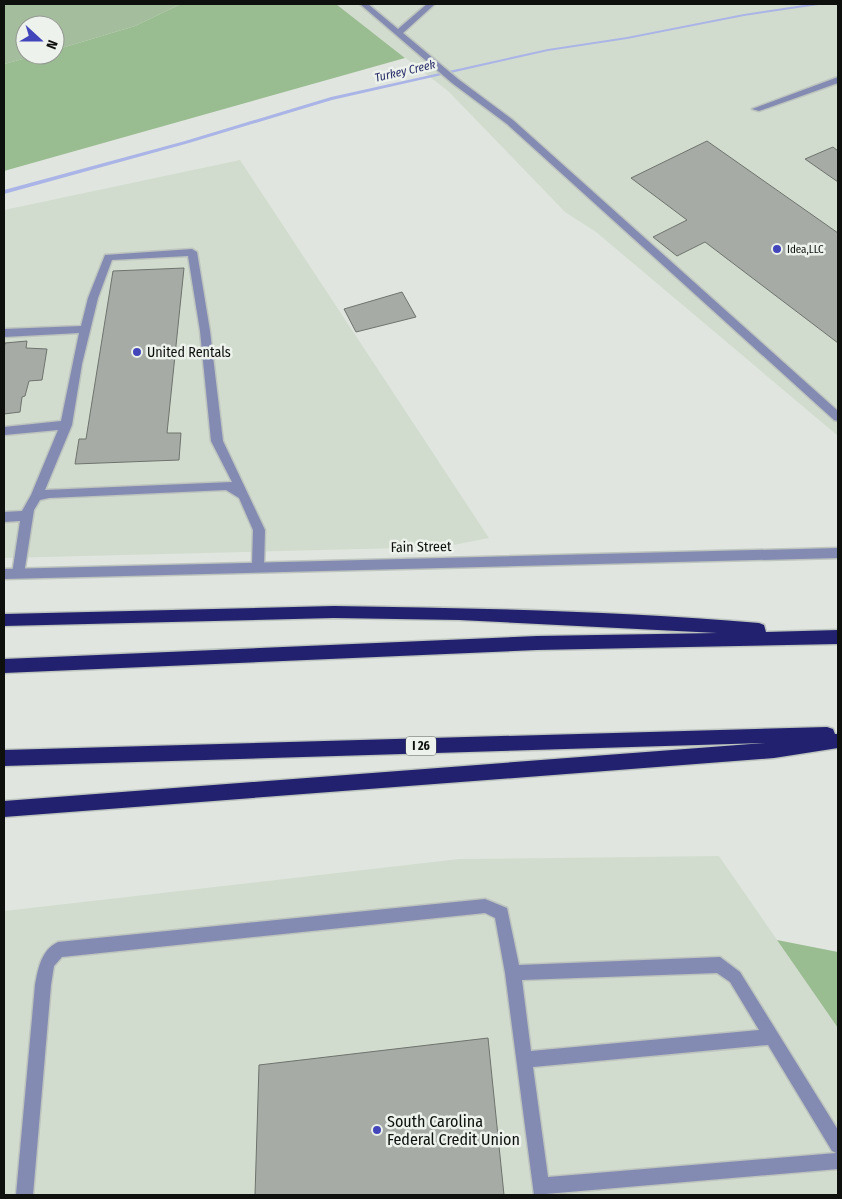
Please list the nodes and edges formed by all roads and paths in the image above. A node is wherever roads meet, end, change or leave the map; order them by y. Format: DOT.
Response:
graph roads {
  1 [pos="364,4"];
  2 [pos="431,4"];
  3 [pos="398,33"];
  4 [pos="838,80"];
  5 [pos="756,110"];
  6 [pos="85,330"];
  7 [pos="4,333"];
  8 [pos="838,418"];
  9 [pos="66,425"];
  10 [pos="4,431"];
  11 [pos="244,495"];
  12 [pos="36,497"];
  13 [pos="26,516"];
  14 [pos="4,517"];
  15 [pos="838,553"];
  16 [pos="258,566"];
  17 [pos="4,574"];
  18 [pos="18,574"];
  19 [pos="4,620"];
  20 [pos="834,637"];
  21 [pos="4,666"];
  22 [pos="838,734"];
  23 [pos="838,741"];
  24 [pos="4,758"];
  25 [pos="4,808"];
  26 [pos="513,973"];
  27 [pos="771,1037"];
  28 [pos="525,1060"];
  29 [pos="838,1145"];
  30 [pos="838,1161"];
  31 [pos="541,1191"];
  32 [pos="24,1195"];
  1 -- 3 [label="street"];
  2 -- 3 [label="street"];
  3 -- 8 [label="street"];
  4 -- 5 [label="street"];
  6 -- 7 [label="street"];
  6 -- 9 [label="street"];
  6 -- 11 [label="street"];
  9 -- 10 [label="street"];
  9 -- 12 [label="street"];
  11 -- 12 [label="street"];
  11 -- 16 [label="street"];
  12 -- 13 [label="street"];
  13 -- 14 [label="street"];
  13 -- 18 [label="street"];
  15 -- 16 [label="street, Fain Street"];
  16 -- 18 [label="street, Fain Street"];
  17 -- 18 [label="street, Fain Street"];
  19 -- 20 [label="highway"];
  20 -- 21 [label="highway"];
  22 -- 24 [label="highway, I 26"];
  23 -- 25 [label="highway"];
  26 -- 27 [label="street"];
  26 -- 28 [label="street"];
  26 -- 32 [label="street"];
  27 -- 28 [label="street"];
  27 -- 29 [label="street"];
  28 -- 31 [label="street"];
  30 -- 31 [label="street"];
}
